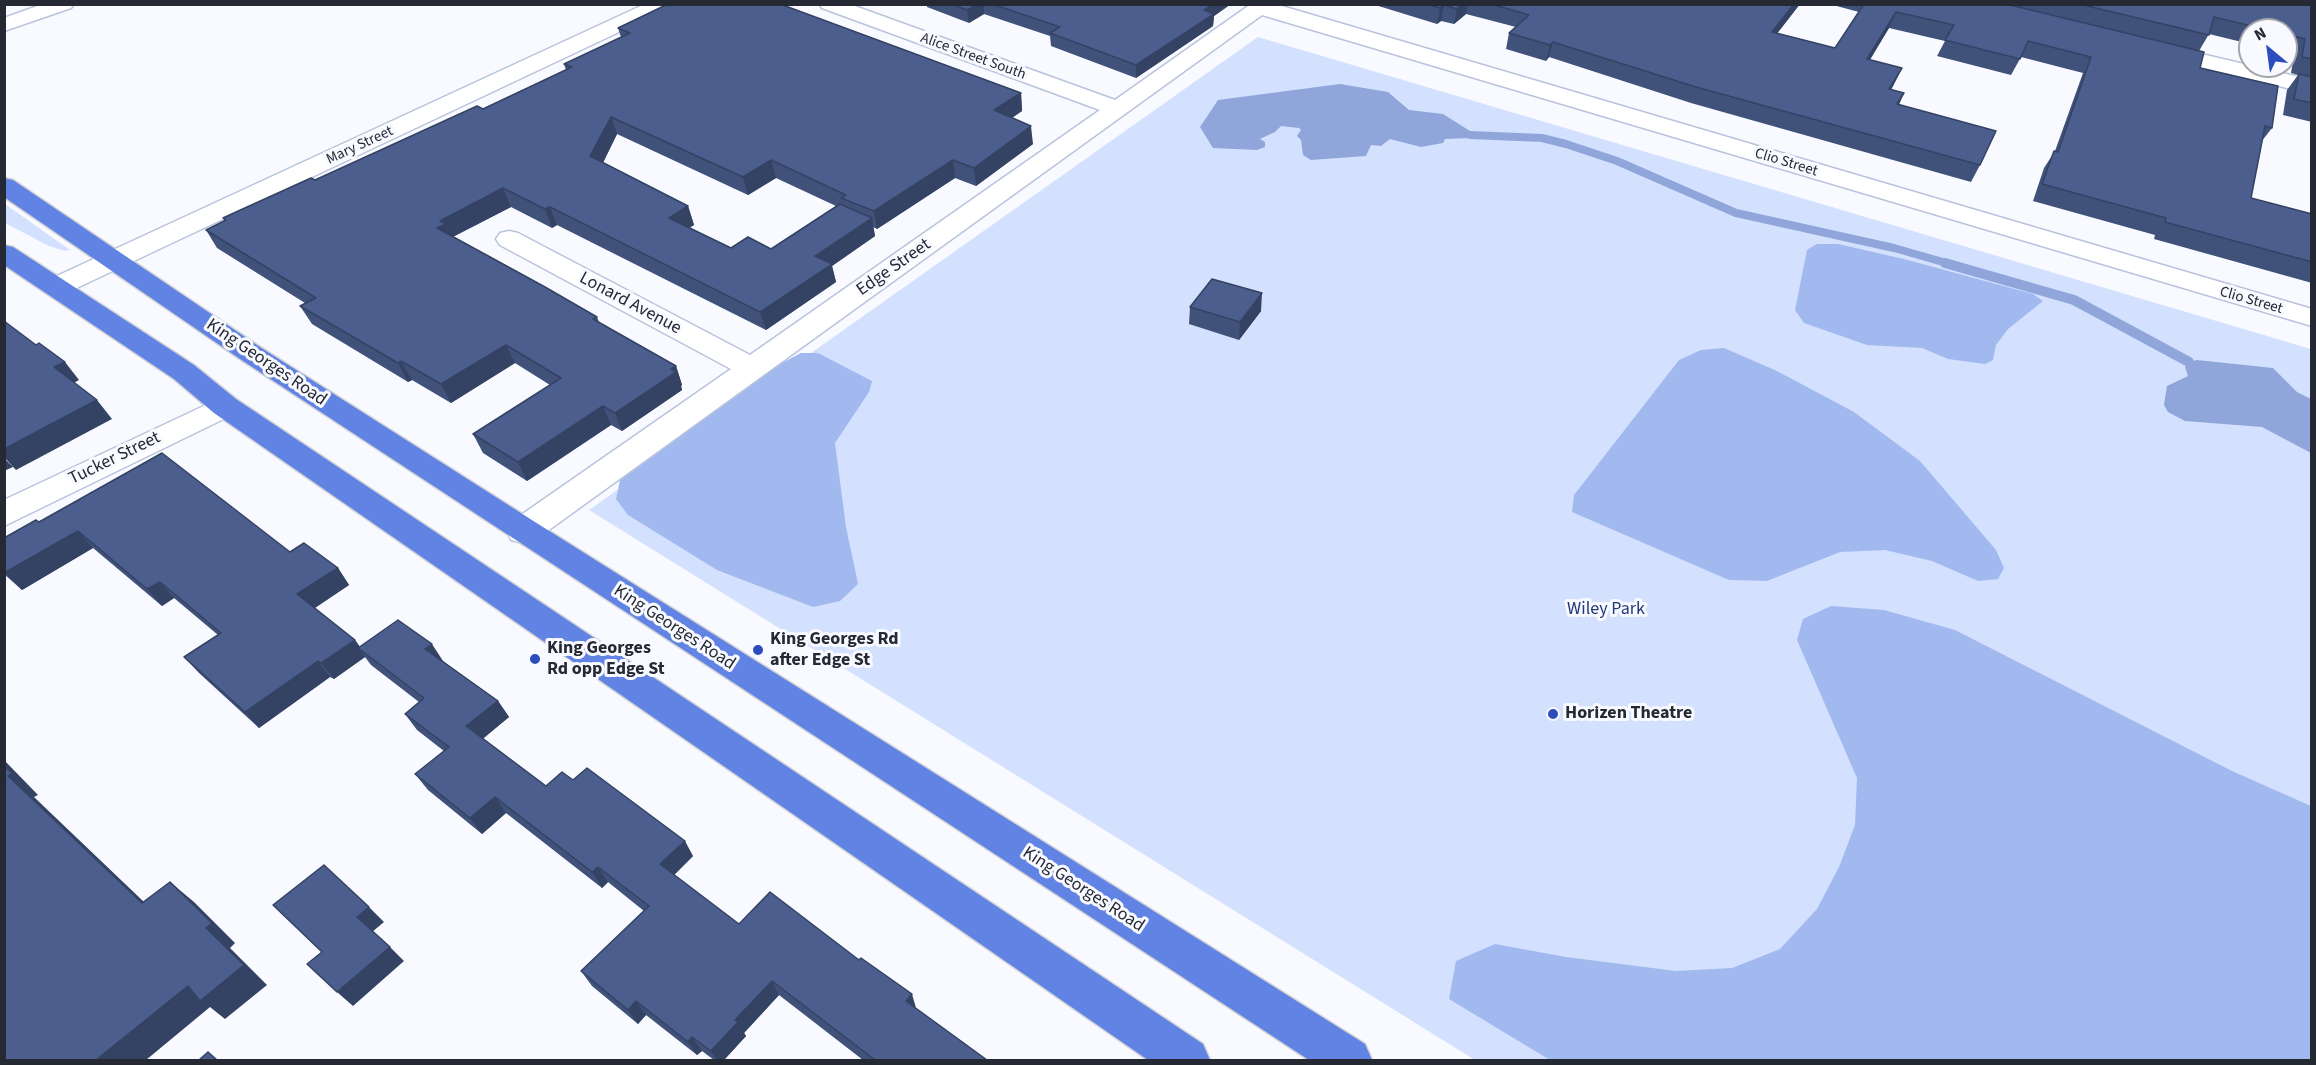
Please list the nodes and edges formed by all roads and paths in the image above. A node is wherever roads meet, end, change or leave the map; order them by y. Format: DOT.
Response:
graph roads {
  1 [pos="64,4"];
  2 [pos="663,4"];
  3 [pos="829,4"];
  4 [pos="1262,6"];
  5 [pos="895,10"];
  6 [pos="875,21"];
  7 [pos="4,26"];
  8 [pos="2139,46"];
  9 [pos="2312,87"];
  10 [pos="1118,109"];
  11 [pos="4,185"];
  12 [pos="509,239"];
  13 [pos="4,253"];
  14 [pos="114,260"];
  15 [pos="56,287"];
  16 [pos="2312,318"];
  17 [pos="752,368"];
  18 [pos="225,405"];
  19 [pos="4,514"];
  20 [pos="523,531"];
  21 [pos="1187,1060"];
  22 [pos="1349,1060"];
  1 -- 7 [label="street"];
  2 -- 14 [label="street, Mary Street"];
  3 -- 6 [label="street, Alice Street South"];
  4 -- 10 [label="street, Edge Street"];
  4 -- 16 [label="street, Clio Street"];
  5 -- 6 [label="street"];
  6 -- 10 [label="street, Alice Street South"];
  8 -- 9 [label="street"];
  10 -- 17 [label="street, Edge Street"];
  11 -- 14 [label="highway, King Georges Road"];
  12 -- 17 [label="street, Lonard Avenue"];
  13 -- 15 [label="highway"];
  14 -- 15 [label="street, Mary Street"];
  14 -- 20 [label="highway, King Georges Road"];
  15 -- 18 [label="highway"];
  17 -- 20 [label="street, Edge Street"];
  18 -- 19 [label="street, Tucker Street"];
  18 -- 21 [label="highway"];
  20 -- 22 [label="highway, King Georges Road"];
}
